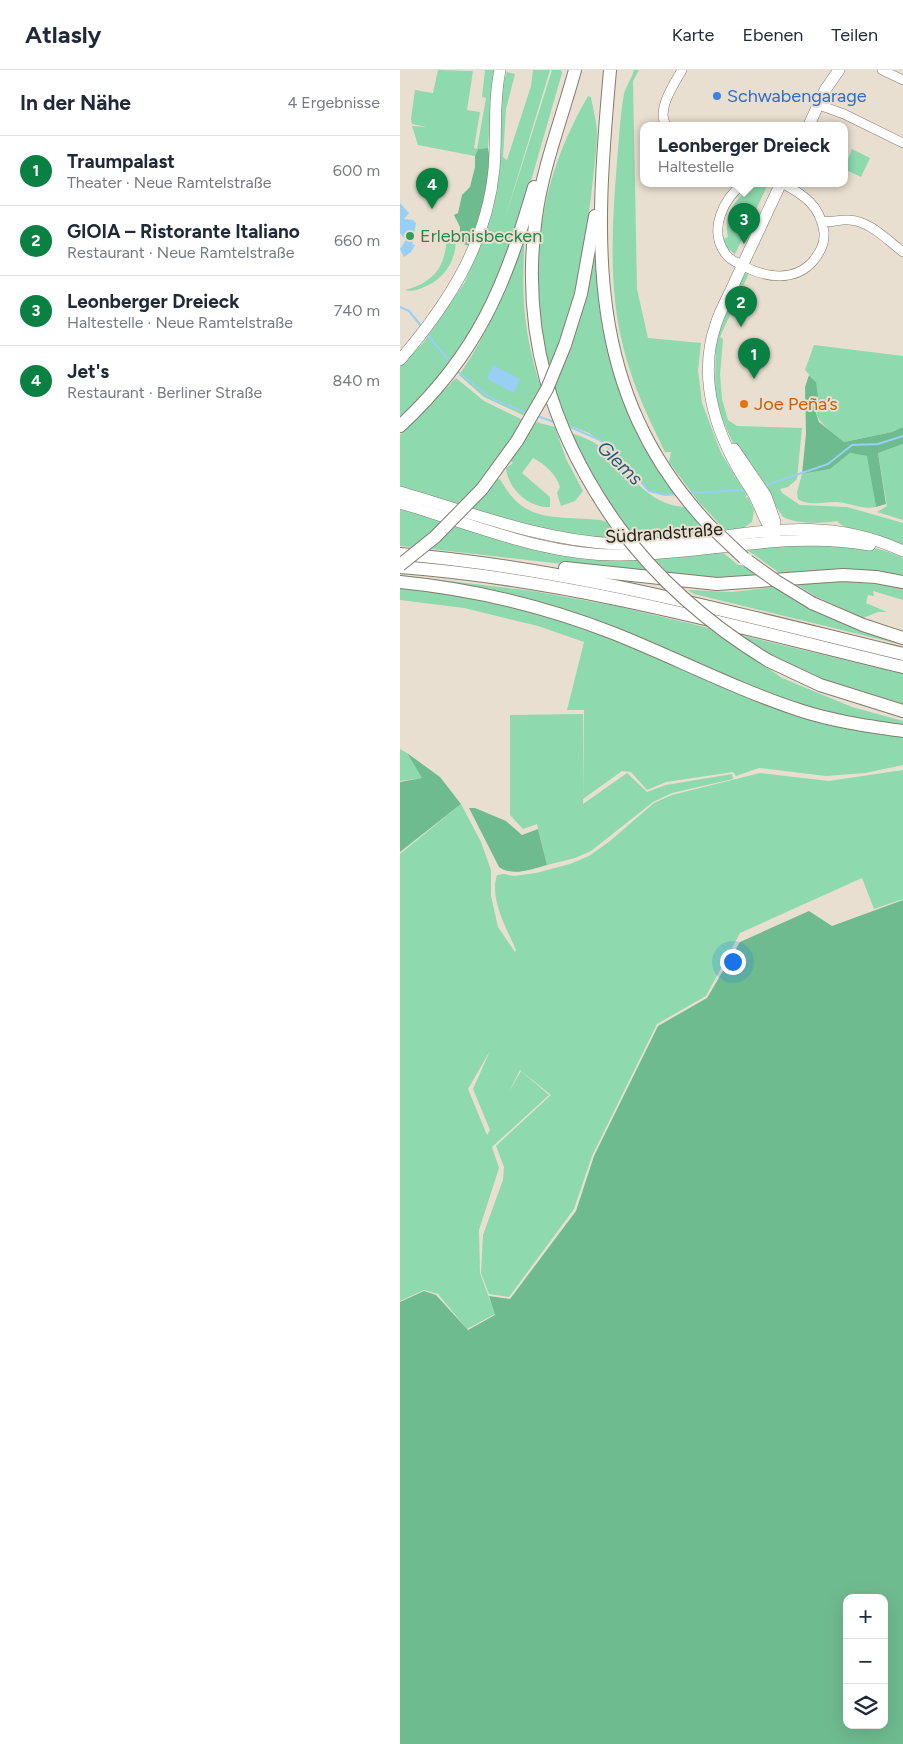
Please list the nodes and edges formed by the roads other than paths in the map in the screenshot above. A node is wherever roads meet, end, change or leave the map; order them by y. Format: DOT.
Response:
graph roads {
  1 [pos="500,70"];
  2 [pos="575,70"];
  3 [pos="610,70"];
  4 [pos="682,70"];
  5 [pos="830,70"];
  6 [pos="838,70"];
  7 [pos="882,70"];
  8 [pos="903,80"];
  9 [pos="826,90"];
  10 [pos="819,105"];
  11 [pos="664,122"];
  12 [pos="810,122"];
  13 [pos="557,129"];
  14 [pos="903,143"];
  15 [pos="600,186"];
  16 [pos="740,187"];
  17 [pos="779,187"];
  18 [pos="788,187"];
  19 [pos="822,221"];
  20 [pos="903,252"];
  21 [pos="742,266"];
  22 [pos="400,360"];
  23 [pos="400,426"];
  24 [pos="400,492"];
  25 [pos="761,497"];
  26 [pos="400,503"];
  27 [pos="774,514"];
  28 [pos="810,528"];
  29 [pos="772,530"];
  30 [pos="748,533"];
  31 [pos="788,540"];
  32 [pos="756,543"];
  33 [pos="902,551"];
  34 [pos="400,554"];
  35 [pos="490,564"];
  36 [pos="400,566"];
  37 [pos="400,582"];
  38 [pos="903,582"];
  39 [pos="903,638"];
  40 [pos="903,654"];
  41 [pos="903,667"];
  42 [pos="903,711"];
  43 [pos="903,731"];
  1 -- 22 [label="main road"];
  2 -- 13 [label="highway"];
  3 -- 15 [label="highway"];
  4 -- 11 [label="street"];
  5 -- 9 [label="main road"];
  6 -- 9 [label="main road"];
  7 -- 8 [label="street"];
  9 -- 10 [label="main road"];
  10 -- 12 [label="main road"];
  10 -- 14 [label="street"];
  13 -- 23 [label="highway"];
  13 -- 42 [label="highway, bridge"];
  15 -- 36 [label="highway, bridge"];
  15 -- 39 [label="highway, bridge"];
  16 -- 21 [label="street"];
  17 -- 21 [label="main road"];
  18 -- 19 [label="street"];
  19 -- 20 [label="street"];
  19 -- 21 [label="street"];
  21 -- 25 [label="main road"];
  24 -- 30 [label="main road, Südrandstraße"];
  25 -- 27 [label="main road"];
  25 -- 29 [label="main road"];
  25 -- 30 [label="main road"];
  26 -- 32 [label="main road, Südrandstraße"];
  27 -- 28 [label="main road"];
  27 -- 29 [label="main road"];
  28 -- 29 [label="main road, Südrandstraße"];
  28 -- 33 [label="main road"];
  29 -- 30 [label="main road, Südrandstraße"];
  29 -- 31 [label="main road"];
  29 -- 32 [label="main road"];
  31 -- 32 [label="main road, Südrandstraße"];
  31 -- 33 [label="main road, Südrandstraße"];
  34 -- 35 [label="highway"];
  35 -- 38 [label="highway"];
  35 -- 40 [label="highway"];
  36 -- 41 [label="highway"];
  37 -- 43 [label="highway"];
}
